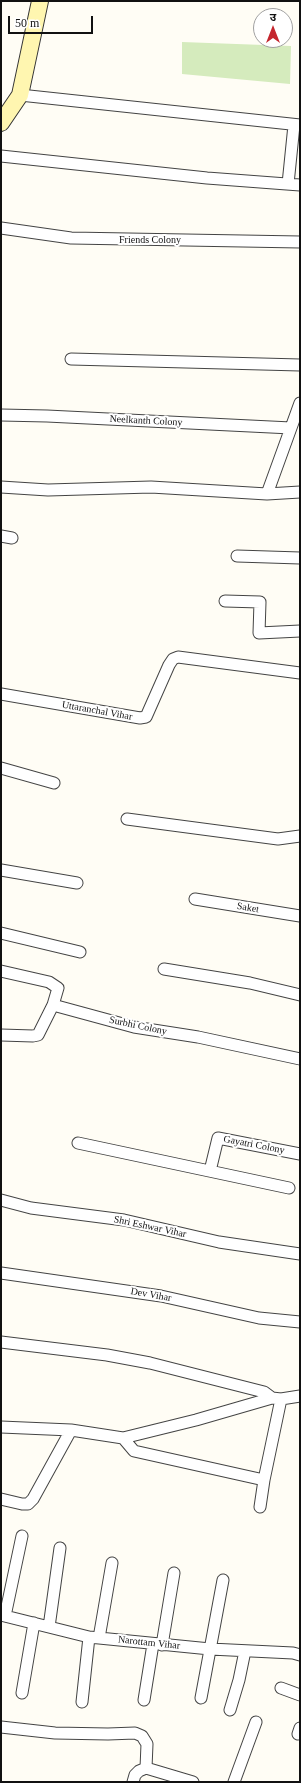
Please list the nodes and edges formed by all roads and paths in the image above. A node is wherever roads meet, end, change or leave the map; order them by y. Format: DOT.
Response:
graph roads {
  1 [pos="40,1"];
  2 [pos="20,95"];
  3 [pos="1,123"];
  4 [pos="297,125"];
  5 [pos="1,156"];
  6 [pos="288,184"];
  7 [pos="300,185"];
  8 [pos="1,228"];
  9 [pos="300,242"];
  10 [pos="71,359"];
  11 [pos="300,365"];
  12 [pos="300,403"];
  13 [pos="1,415"];
  14 [pos="291,428"];
  15 [pos="1,487"];
  16 [pos="300,492"];
  17 [pos="267,494"];
  18 [pos="1,536"];
  19 [pos="12,538"];
  20 [pos="237,556"];
  21 [pos="300,558"];
  22 [pos="225,601"];
  23 [pos="300,631"];
  24 [pos="300,673"];
  25 [pos="1,694"];
  26 [pos="1,768"];
  27 [pos="54,783"];
  28 [pos="127,819"];
  29 [pos="300,836"];
  30 [pos="1,870"];
  31 [pos="77,883"];
  32 [pos="196,899"];
  33 [pos="300,916"];
  34 [pos="1,933"];
  35 [pos="80,952"];
  36 [pos="164,969"];
  37 [pos="1,971"];
  38 [pos="300,995"];
  39 [pos="52,1004"];
  40 [pos="1,1035"];
  41 [pos="300,1059"];
  42 [pos="78,1143"];
  43 [pos="300,1154"];
  44 [pos="210,1171"];
  45 [pos="289,1188"];
  46 [pos="1,1200"];
  47 [pos="300,1254"];
  48 [pos="1,1273"];
  49 [pos="300,1322"];
  50 [pos="1,1342"];
  51 [pos="300,1396"];
  52 [pos="276,1399"];
  53 [pos="1,1427"];
  54 [pos="71,1430"];
  55 [pos="123,1438"];
  56 [pos="264,1480"];
  57 [pos="1,1499"];
  58 [pos="260,1508"];
  59 [pos="22,1536"];
  60 [pos="60,1548"];
  61 [pos="112,1563"];
  62 [pos="174,1573"];
  63 [pos="223,1580"];
  64 [pos="3,1616"];
  65 [pos="34,1623"];
  66 [pos="49,1627"];
  67 [pos="94,1637"];
  68 [pos="157,1644"];
  69 [pos="210,1649"];
  70 [pos="245,1651"];
  71 [pos="300,1654"];
  72 [pos="281,1688"];
  73 [pos="22,1693"];
  74 [pos="300,1695"];
  75 [pos="201,1698"];
  76 [pos="144,1700"];
  77 [pos="82,1702"];
  78 [pos="230,1710"];
  79 [pos="256,1722"];
  80 [pos="1,1727"];
  81 [pos="146,1768"];
  82 [pos="133,1782"];
  83 [pos="193,1782"];
  84 [pos="234,1782"];
  1 -- 2 [label="street"];
  2 -- 3 [label="street"];
  2 -- 4 [label="street"];
  4 -- 6 [label="street"];
  5 -- 6 [label="street"];
  6 -- 7 [label="street"];
  8 -- 9 [label="street, Friends Colony"];
  10 -- 11 [label="street"];
  12 -- 14 [label="street"];
  13 -- 14 [label="street, Neelkanth Colony"];
  14 -- 17 [label="street"];
  15 -- 17 [label="street"];
  16 -- 17 [label="street"];
  18 -- 19 [label="street"];
  20 -- 21 [label="street"];
  22 -- 23 [label="street"];
  24 -- 25 [label="street, Uttaranchal Vihar"];
  26 -- 27 [label="street"];
  28 -- 29 [label="street"];
  30 -- 31 [label="street"];
  32 -- 33 [label="street, Saket"];
  34 -- 35 [label="street"];
  36 -- 38 [label="street"];
  37 -- 39 [label="street"];
  39 -- 40 [label="street"];
  39 -- 41 [label="street, Surbhi Colony"];
  42 -- 44 [label="street"];
  43 -- 44 [label="street, Gayatri Colony"];
  44 -- 45 [label="street"];
  46 -- 47 [label="street, Shri Eshwar Vihar"];
  48 -- 49 [label="street, Dev Vihar"];
  50 -- 52 [label="street"];
  51 -- 52 [label="street"];
  52 -- 55 [label="street"];
  52 -- 56 [label="street"];
  53 -- 54 [label="street"];
  54 -- 55 [label="street"];
  54 -- 57 [label="street"];
  55 -- 56 [label="street"];
  56 -- 58 [label="street"];
  59 -- 64 [label="street"];
  60 -- 66 [label="street"];
  61 -- 67 [label="street"];
  62 -- 68 [label="street"];
  63 -- 69 [label="street"];
  64 -- 65 [label="street, Narottam Vihar"];
  65 -- 66 [label="street, Narottam Vihar"];
  65 -- 73 [label="street"];
  66 -- 67 [label="street, Narottam Vihar"];
  67 -- 68 [label="street, Narottam Vihar"];
  67 -- 77 [label="street"];
  68 -- 69 [label="street, Narottam Vihar"];
  68 -- 76 [label="street"];
  69 -- 70 [label="street, Narottam Vihar"];
  69 -- 75 [label="street"];
  70 -- 71 [label="street, Narottam Vihar"];
  70 -- 78 [label="street"];
  72 -- 74 [label="street"];
  79 -- 84 [label="street"];
  80 -- 81 [label="street"];
  81 -- 82 [label="street"];
  81 -- 83 [label="street"];
}
